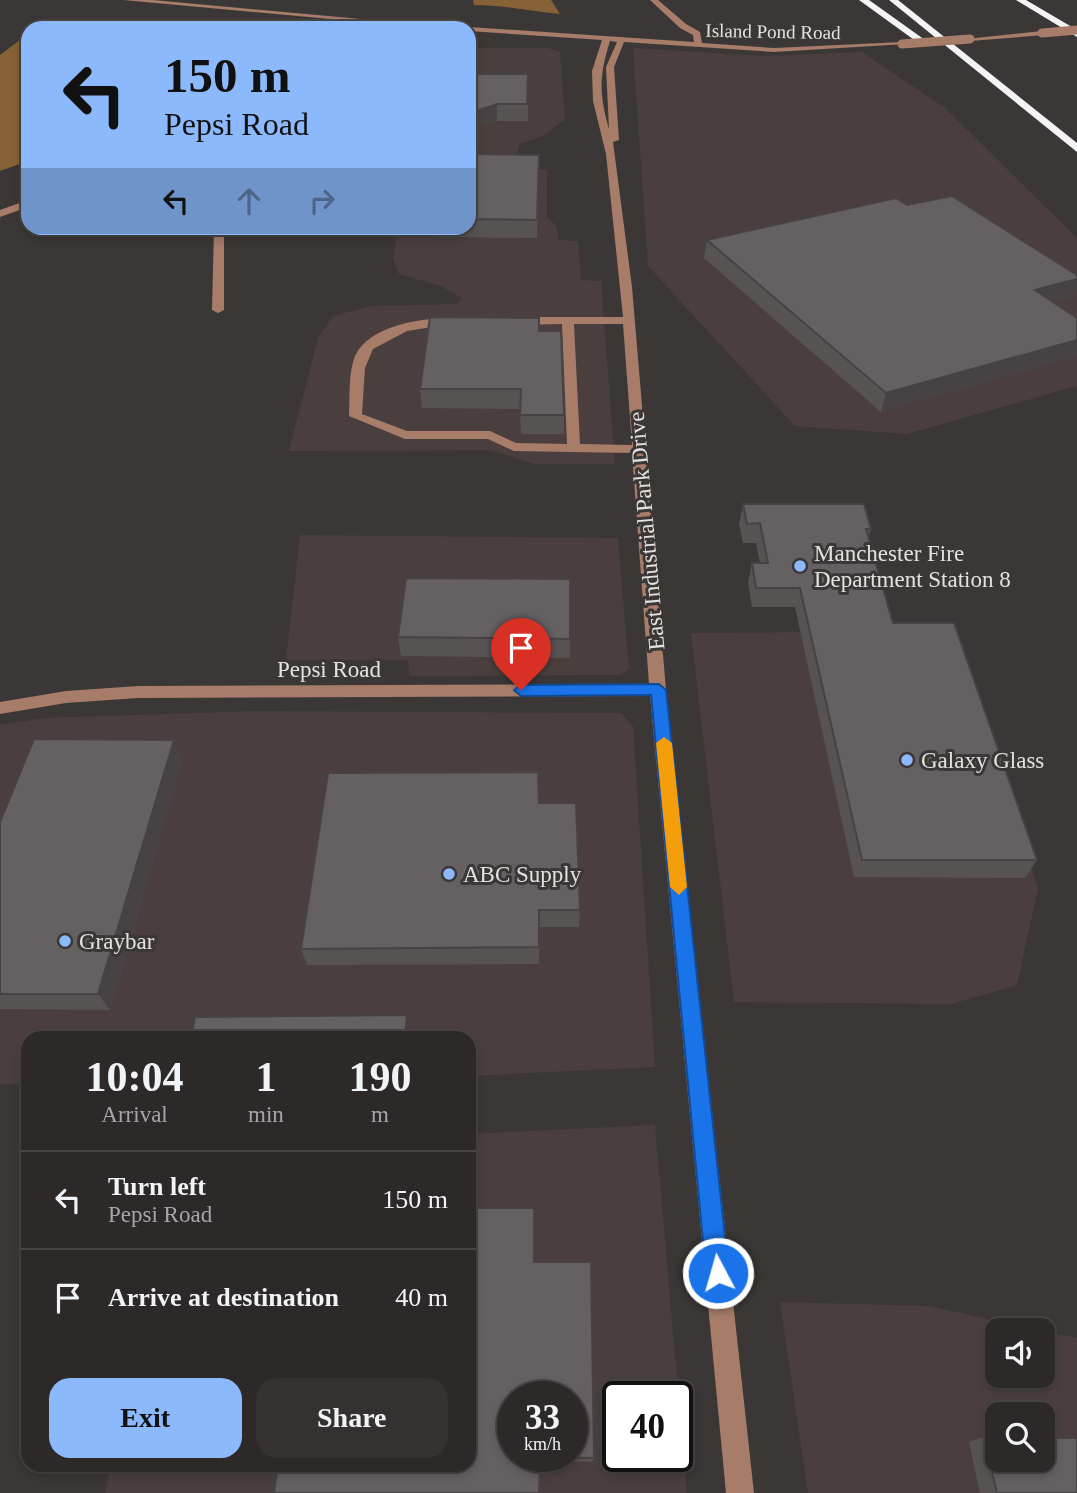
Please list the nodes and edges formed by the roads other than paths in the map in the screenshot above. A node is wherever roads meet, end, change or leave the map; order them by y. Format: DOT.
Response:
graph roads {
  1 [pos="128,0"];
  2 [pos="654,0"];
  3 [pos="863,0"];
  4 [pos="893,0"];
  5 [pos="1020,0"];
  6 [pos="278,13"];
  7 [pos="271,21"];
  8 [pos="373,21"];
  9 [pos="683,26"];
  10 [pos="476,30"];
  11 [pos="1077,32"];
  12 [pos="606,40"];
  13 [pos="621,41"];
  14 [pos="683,45"];
  15 [pos="698,46"];
  16 [pos="1035,117"];
  17 [pos="1077,149"];
  18 [pos="611,154"];
  19 [pos="21,206"];
  20 [pos="0,214"];
  21 [pos="219,235"];
  22 [pos="218,310"];
  23 [pos="568,320"];
  24 [pos="628,320"];
  25 [pos="462,321"];
  26 [pos="502,321"];
  27 [pos="574,448"];
  28 [pos="639,449"];
  29 [pos="659,690"];
  30 [pos="0,708"];
  31 [pos="740,1493"];
  1 -- 6 [label="street"];
  2 -- 9 [label="street"];
  3 -- 16 [label="highway"];
  4 -- 16 [label="highway"];
  5 -- 11 [label="highway"];
  6 -- 7 [label="street"];
  6 -- 8 [label="street"];
  9 -- 14 [label="street"];
  9 -- 15 [label="street"];
  10 -- 12 [label="street, Island Pond Road"];
  11 -- 15 [label="street, Island Pond Road, bridge"];
  12 -- 13 [label="street, Island Pond Road"];
  12 -- 18 [label="street, East Industrial Park Drive"];
  13 -- 14 [label="street, Island Pond Road"];
  13 -- 18 [label="street, East Industrial Park Drive"];
  14 -- 15 [label="street, Island Pond Road"];
  16 -- 17 [label="highway"];
  18 -- 24 [label="street, East Industrial Park Drive"];
  19 -- 20 [label="street"];
  21 -- 22 [label="street"];
  23 -- 24 [label="street"];
  23 -- 26 [label="street"];
  23 -- 27 [label="street"];
  24 -- 28 [label="street, East Industrial Park Drive"];
  25 -- 27 [label="street"];
  27 -- 28 [label="street"];
  28 -- 29 [label="street, East Industrial Park Drive"];
  29 -- 30 [label="street, Pepsi Road"];
  29 -- 31 [label="street, East Industrial Park Drive"];
}
